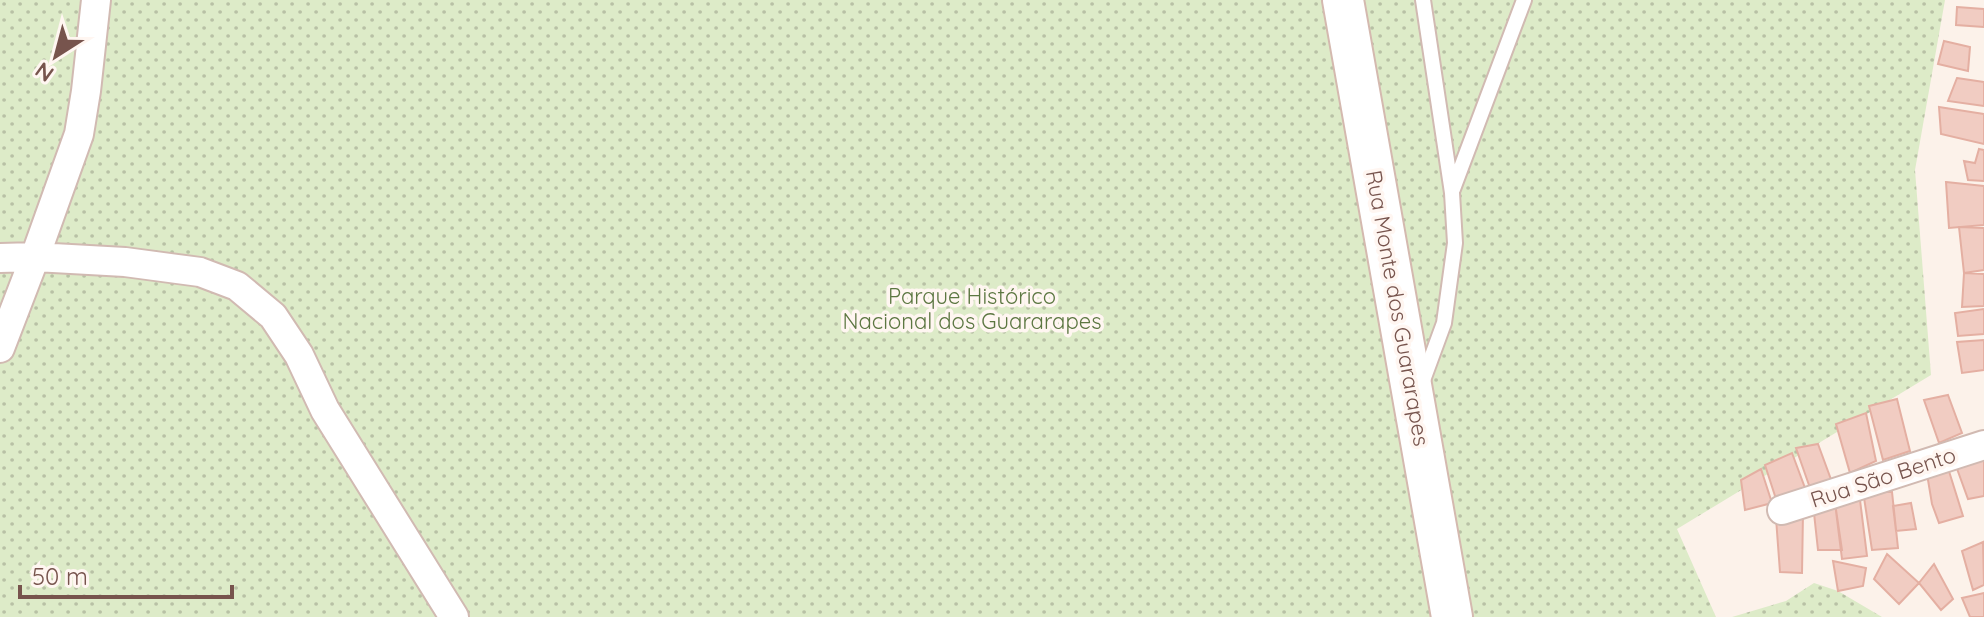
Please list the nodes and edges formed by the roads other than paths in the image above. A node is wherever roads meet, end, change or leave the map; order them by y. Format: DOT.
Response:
graph roads {
  1 [pos="96,0"];
  2 [pos="1343,0"];
  3 [pos="1423,0"];
  4 [pos="1524,0"];
  5 [pos="1452,193"];
  6 [pos="35,257"];
  7 [pos="0,258"];
  8 [pos="0,348"];
  9 [pos="1414,402"];
  10 [pos="1984,445"];
  11 [pos="1782,510"];
  12 [pos="454,617"];
  13 [pos="1452,617"];
  1 -- 6 [label="street"];
  2 -- 9 [label="main road, Rua Monte dos Guararapes"];
  3 -- 5 [label="lane"];
  4 -- 5 [label="lane"];
  5 -- 9 [label="lane"];
  6 -- 7 [label="street"];
  6 -- 8 [label="street"];
  6 -- 12 [label="street"];
  9 -- 13 [label="main road, Rua Monte dos Guararapes"];
  10 -- 11 [label="street, Rua São Bento"];
}
